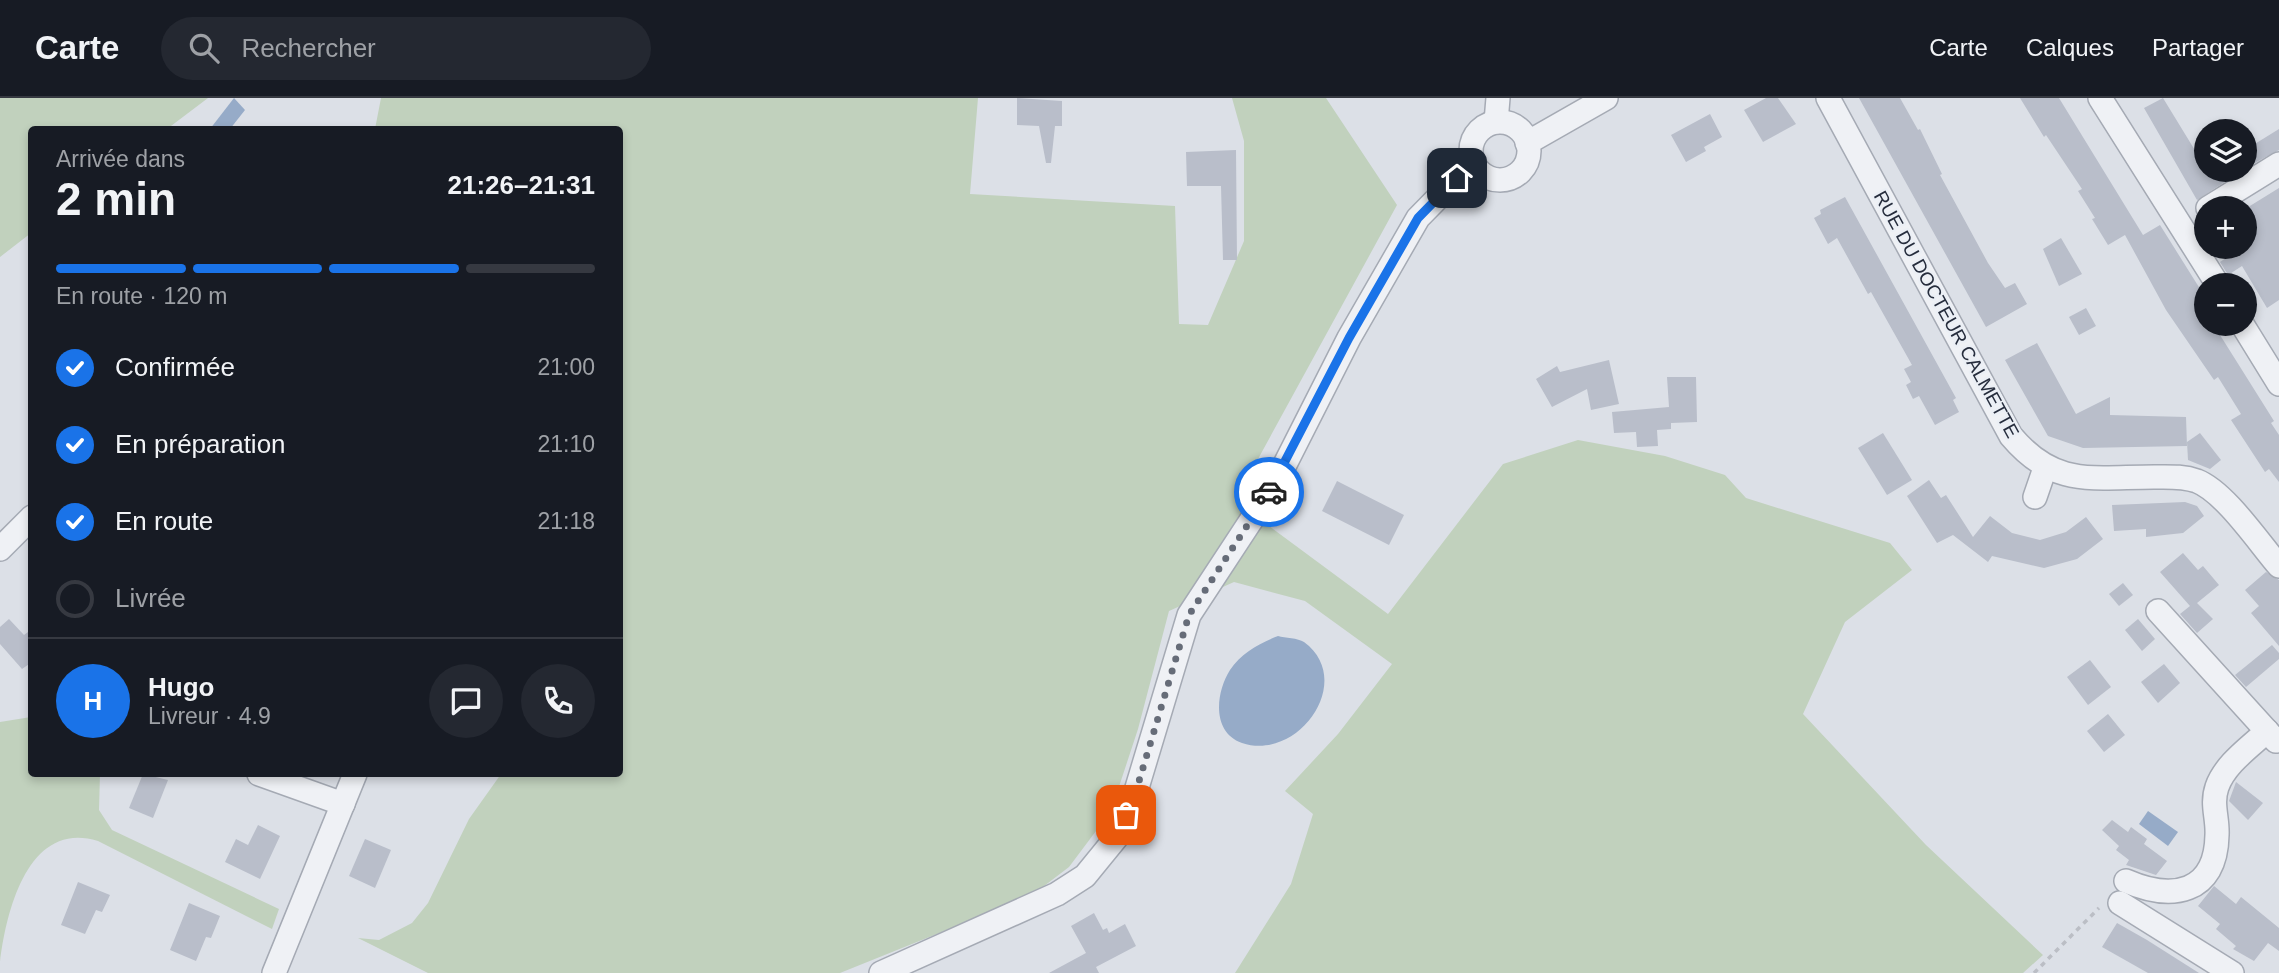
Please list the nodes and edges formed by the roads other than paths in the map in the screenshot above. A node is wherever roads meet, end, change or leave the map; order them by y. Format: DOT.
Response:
graph roads {
  1 [pos="1499,98"];
  2 [pos="1606,98"];
  3 [pos="1828,98"];
  4 [pos="2100,98"];
  5 [pos="1496,122"];
  6 [pos="1527,143"];
  7 [pos="1473,162"];
  8 [pos="2279,164"];
  9 [pos="2228,196"];
  10 [pos="2194,217"];
  11 [pos="2180,225"];
  12 [pos="2210,273"];
  13 [pos="2249,336"];
  14 [pos="2279,384"];
  15 [pos="2045,468"];
  16 [pos="2035,497"];
  17 [pos="28,521"];
  18 [pos="0,549"];
  19 [pos="2279,566"];
  20 [pos="2158,611"];
  21 [pos="2274,738"];
  22 [pos="267,777"];
  23 [pos="354,777"];
  24 [pos="343,804"];
  25 [pos="274,973"];
  26 [pos="881,973"];
  27 [pos="2232,973"];
  1 -- 5 [label="street"];
  2 -- 6 [label="street"];
  3 -- 15 [label="street, RUE DU DOCTEUR CALMETTE"];
  4 -- 11 [label="street"];
  5 -- 6 [label="street"];
  5 -- 7 [label="street"];
  6 -- 7 [label="street"];
  7 -- 26 [label="street"];
  8 -- 9 [label="street"];
  10 -- 11 [label="street"];
  11 -- 12 [label="street"];
  13 -- 14 [label="street"];
  15 -- 16 [label="street"];
  15 -- 19 [label="street, RUE DU DOCTEUR CALMETTE"];
  17 -- 18 [label="street"];
  20 -- 21 [label="street"];
  21 -- 27 [label="street"];
  22 -- 24 [label="street"];
  23 -- 24 [label="street"];
  24 -- 25 [label="street"];
}
